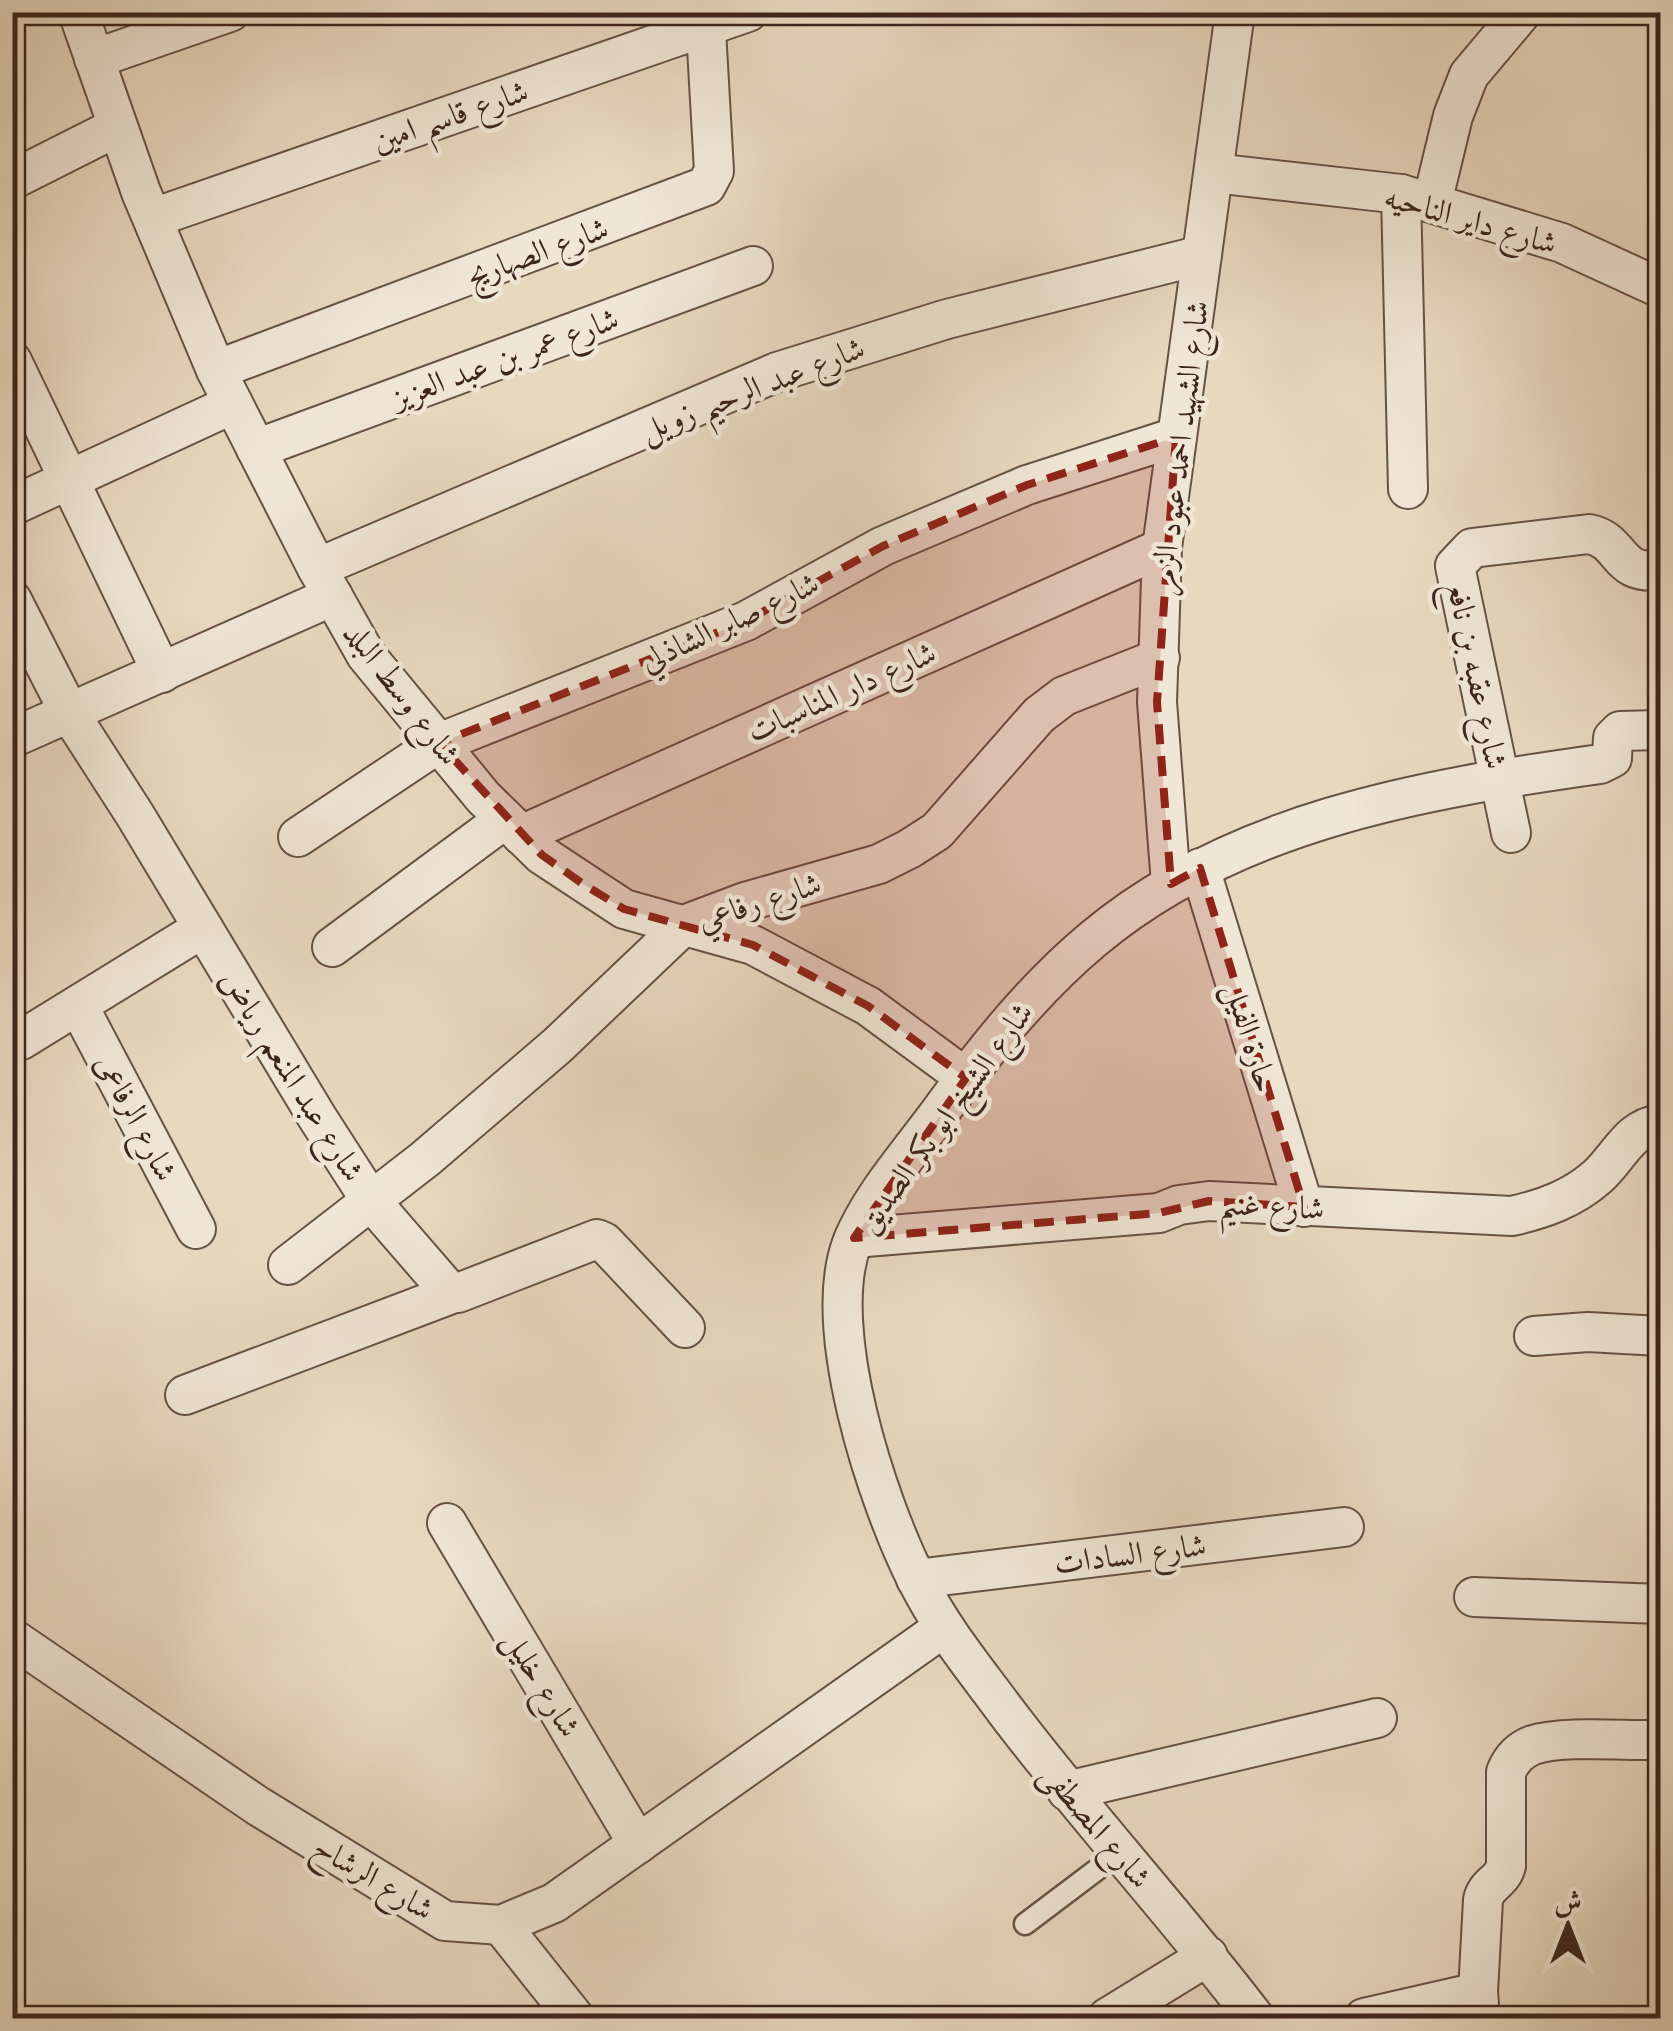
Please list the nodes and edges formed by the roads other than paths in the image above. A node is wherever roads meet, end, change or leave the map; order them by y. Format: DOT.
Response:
graph roads {
  1 [pos="78,12"];
  2 [pos="230,12"];
  3 [pos="748,12"];
  4 [pos="1235,12"];
  5 [pos="1522,12"];
  6 [pos="705,20"];
  7 [pos="94,59"];
  8 [pos="117,127"];
  9 [pos="1214,173"];
  10 [pos="12,180"];
  11 [pos="1416,198"];
  12 [pos="153,218"];
  13 [pos="1202,256"];
  14 [pos="753,266"];
  15 [pos="1660,288"];
  16 [pos="12,361"];
  17 [pos="216,370"];
  18 [pos="234,404"];
  19 [pos="1176,438"];
  20 [pos="256,449"];
  21 [pos="70,480"];
  22 [pos="1408,489"];
  23 [pos="12,506"];
  24 [pos="1162,548"];
  25 [pos="1660,570"];
  26 [pos="325,582"];
  27 [pos="12,600"];
  28 [pos="1160,658"];
  29 [pos="162,673"];
  30 [pos="70,714"];
  31 [pos="1660,730"];
  32 [pos="12,738"];
  33 [pos="439,742"];
  34 [pos="1499,778"];
  35 [pos="513,827"];
  36 [pos="1510,832"];
  37 [pos="298,837"];
  38 [pos="1186,876"];
  39 [pos="684,925"];
  40 [pos="203,928"];
  41 [pos="332,947"];
  42 [pos="78,1005"];
  43 [pos="22,1040"];
  44 [pos="966,1078"];
  45 [pos="1660,1124"];
  46 [pos="371,1201"];
  47 [pos="1304,1207"];
  48 [pos="196,1229"];
  49 [pos="854,1238"];
  50 [pos="288,1265"];
  51 [pos="454,1294"];
  52 [pos="685,1328"];
  53 [pos="1534,1336"];
  54 [pos="1660,1336"];
  55 [pos="185,1395"];
  56 [pos="447,1523"];
  57 [pos="1344,1527"];
  58 [pos="916,1579"];
  59 [pos="1474,1597"];
  60 [pos="1660,1604"];
  61 [pos="943,1628"];
  62 [pos="12,1638"];
  63 [pos="1378,1718"];
  64 [pos="1660,1740"];
  65 [pos="1067,1791"];
  66 [pos="638,1844"];
  67 [pos="1119,1853"];
  68 [pos="1025,1924"];
  69 [pos="501,1925"];
  70 [pos="1208,1956"];
  71 [pos="1479,2006"];
  72 [pos="574,2018"];
  73 [pos="1106,2018"];
  74 [pos="1256,2018"];
  75 [pos="1364,2018"];
  1 -- 7 [label="street, شارع وسط البلد"];
  2 -- 7 [label="street"];
  3 -- 6 [label="street, شارع قاسم امين"];
  4 -- 9 [label="street, شارع الشهيد احمد عبود الزمر"];
  5 -- 11 [label="street"];
  6 -- 12 [label="street, شارع قاسم امين"];
  6 -- 17 [label="street, شارع الصهاريج"];
  7 -- 8 [label="street, شارع وسط البلد"];
  8 -- 10 [label="street"];
  8 -- 12 [label="street, شارع وسط البلد"];
  9 -- 11 [label="street, شارع داير الناحيه"];
  9 -- 13 [label="street, شارع الشهيد احمد عبود الزمر"];
  11 -- 15 [label="street, شارع داير الناحيه"];
  11 -- 22 [label="street"];
  12 -- 17 [label="street, شارع وسط البلد"];
  13 -- 19 [label="street, شارع الشهيد احمد عبود الزمر"];
  13 -- 26 [label="street, شارع عبد الرحيم زويل"];
  14 -- 20 [label="street, شارع عمر بن عبد العزيز"];
  16 -- 21 [label="street"];
  17 -- 18 [label="street, شارع وسط البلد"];
  18 -- 20 [label="street, شارع وسط البلد"];
  18 -- 21 [label="street"];
  19 -- 24 [label="street, شارع الشهيد احمد عبود الزمر"];
  19 -- 33 [label="street, شارع صابر الشاذلي"];
  20 -- 26 [label="street, شارع وسط البلد"];
  21 -- 23 [label="street"];
  21 -- 29 [label="street"];
  24 -- 28 [label="street, شارع الشهيد احمد عبود الزمر"];
  24 -- 35 [label="street, شارع دار المناسبات"];
  25 -- 34 [label="street, شارع عقبه بن نافع"];
  26 -- 29 [label="street, شارع عبد الرحيم زويل"];
  26 -- 33 [label="street, شارع وسط البلد"];
  27 -- 30 [label="street, شارع عبد المنعم رياض"];
  28 -- 38 [label="street, شارع الشهيد احمد عبود الزمر"];
  28 -- 39 [label="street, شارع رفاعي"];
  29 -- 30 [label="street, شارع عبد الرحيم زويل"];
  30 -- 32 [label="street, شارع عبد الرحيم زويل"];
  30 -- 40 [label="street, شارع عبد المنعم رياض"];
  31 -- 34 [label="street, شارع الشيخ ابو بكر الصديق"];
  33 -- 35 [label="street, شارع وسط البلد"];
  33 -- 37 [label="street, شارع صابر الشاذلي"];
  34 -- 36 [label="street, شارع عقبه بن نافع"];
  34 -- 38 [label="street, شارع الشيخ ابو بكر الصديق"];
  35 -- 39 [label="street, شارع وسط البلد"];
  35 -- 41 [label="street, شارع دار المناسبات"];
  38 -- 44 [label="street, شارع الشيخ ابو بكر الصديق"];
  38 -- 47 [label="street, حارة الفيل"];
  39 -- 44 [label="street, شارع وسط البلد"];
  39 -- 46 [label="street, شارع رفاعي"];
  40 -- 42 [label="street"];
  40 -- 46 [label="street, شارع عبد المنعم رياض"];
  42 -- 43 [label="street"];
  42 -- 48 [label="street, شارع الرفاعى"];
  44 -- 49 [label="street, شارع الشيخ ابو بكر الصديق"];
  45 -- 47 [label="street, شارع غنيم"];
  46 -- 50 [label="street, شارع رفاعي"];
  46 -- 51 [label="street, شارع عبد المنعم رياض"];
  47 -- 49 [label="street, شارع غنيم"];
  49 -- 58 [label="street, شارع الشيخ ابو بكر الصديق"];
  51 -- 52 [label="street"];
  51 -- 55 [label="street"];
  53 -- 54 [label="street"];
  56 -- 66 [label="street, شارع خليل"];
  57 -- 58 [label="street, شارع السادات"];
  58 -- 61 [label="street, شارع الشيخ ابو بكر الصديق"];
  59 -- 60 [label="street"];
  61 -- 65 [label="street, شارع المصطفى"];
  61 -- 66 [label="street, شارع الرشاح"];
  62 -- 69 [label="street, شارع الرشاح"];
  63 -- 65 [label="street"];
  64 -- 71 [label="street"];
  65 -- 67 [label="street, شارع المصطفى"];
  66 -- 69 [label="street, شارع الرشاح"];
  67 -- 68 [label="lane"];
  67 -- 70 [label="street, شارع المصطفى"];
  69 -- 72 [label="street"];
  70 -- 73 [label="street"];
  70 -- 74 [label="street, شارع المصطفى"];
  71 -- 75 [label="street"];
}
